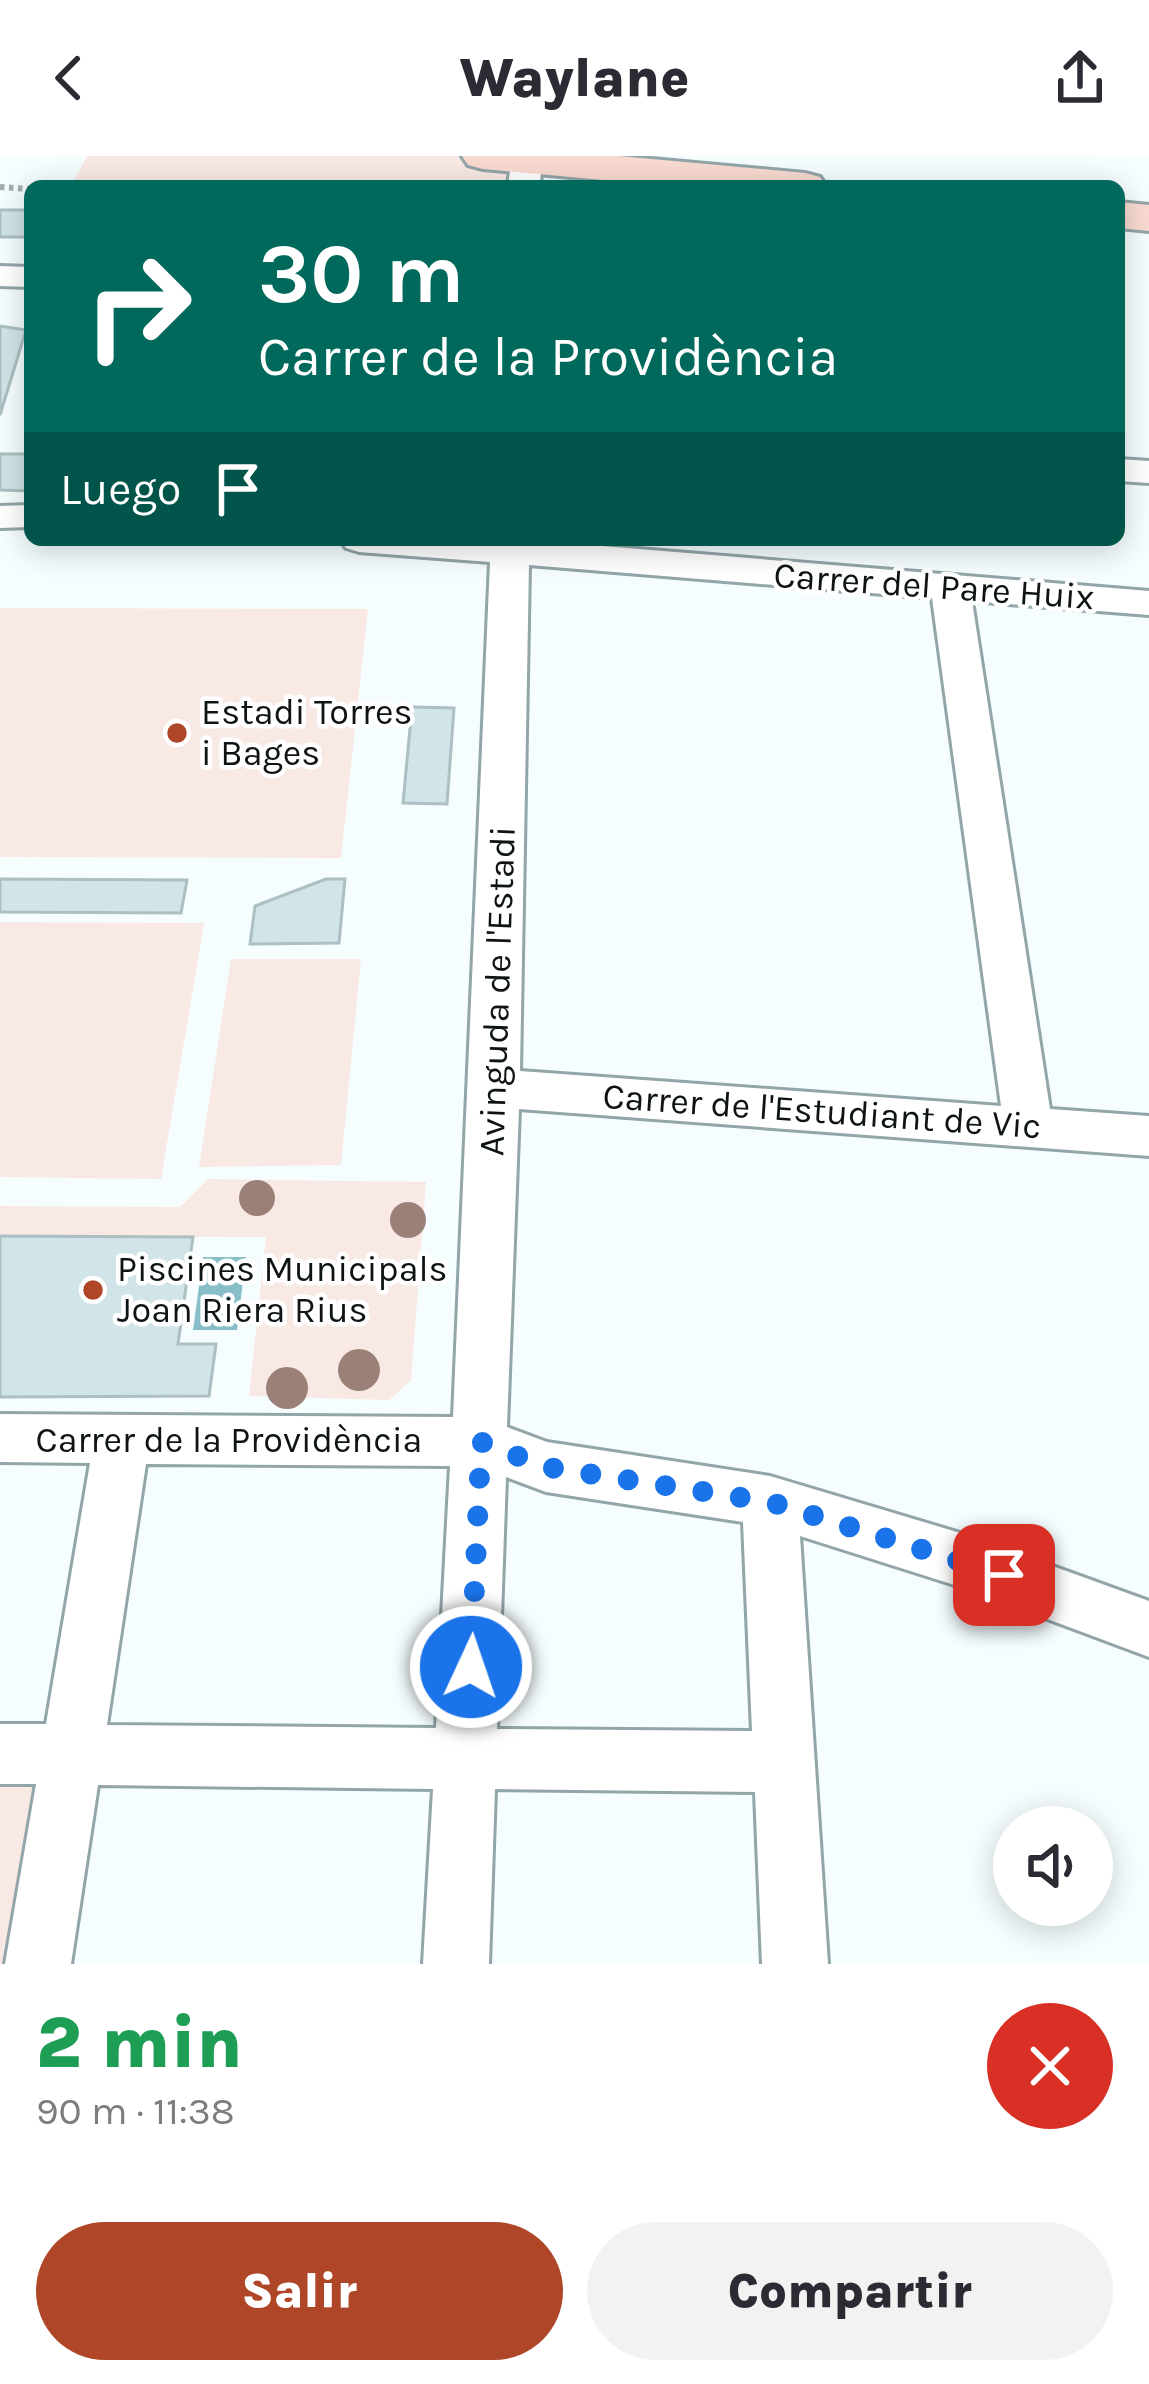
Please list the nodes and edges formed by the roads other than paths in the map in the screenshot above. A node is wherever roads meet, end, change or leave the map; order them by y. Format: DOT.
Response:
graph roads {
  1 [pos="483,156"];
  2 [pos="525,167"];
  3 [pos="717,180"];
  4 [pos="510,546"];
  5 [pos="950,587"];
  6 [pos="1149,603"];
  7 [pos="495,1088"];
  8 [pos="1028,1124"];
  9 [pos="1149,1136"];
  10 [pos="0,1438"];
  11 [pos="122,1439"];
  12 [pos="481,1442"];
  13 [pos="770,1502"];
  14 [pos="1149,1629"];
  15 [pos="73,1752"];
  16 [pos="0,1754"];
  17 [pos="467,1757"];
  18 [pos="786,1762"];
  19 [pos="38,1964"];
  20 [pos="456,1964"];
  21 [pos="795,1964"];
  1 -- 2 [label="street"];
  2 -- 3 [label="street"];
  4 -- 5 [label="street, Carrer del Pare Huix"];
  4 -- 7 [label="street, Avinguda de l'Estadi"];
  5 -- 6 [label="street, Carrer del Pare Huix"];
  5 -- 8 [label="street"];
  7 -- 8 [label="street, Carrer de l'Estudiant de Vic"];
  7 -- 12 [label="street, Avinguda de l'Estadi"];
  8 -- 9 [label="street, Carrer de l'Estudiant de Vic"];
  10 -- 11 [label="street, Carrer de la Providència"];
  11 -- 12 [label="street, Carrer de la Providència"];
  11 -- 15 [label="street"];
  12 -- 13 [label="street, Carrer de la Providència"];
  12 -- 17 [label="street, Avinguda de l'Estadi"];
  13 -- 14 [label="street, Carrer de la Providència"];
  13 -- 18 [label="street"];
  15 -- 16 [label="street"];
  15 -- 17 [label="street"];
  15 -- 19 [label="street"];
  17 -- 18 [label="street"];
  17 -- 20 [label="street, Avinguda de l'Estadi"];
  18 -- 21 [label="street"];
}
